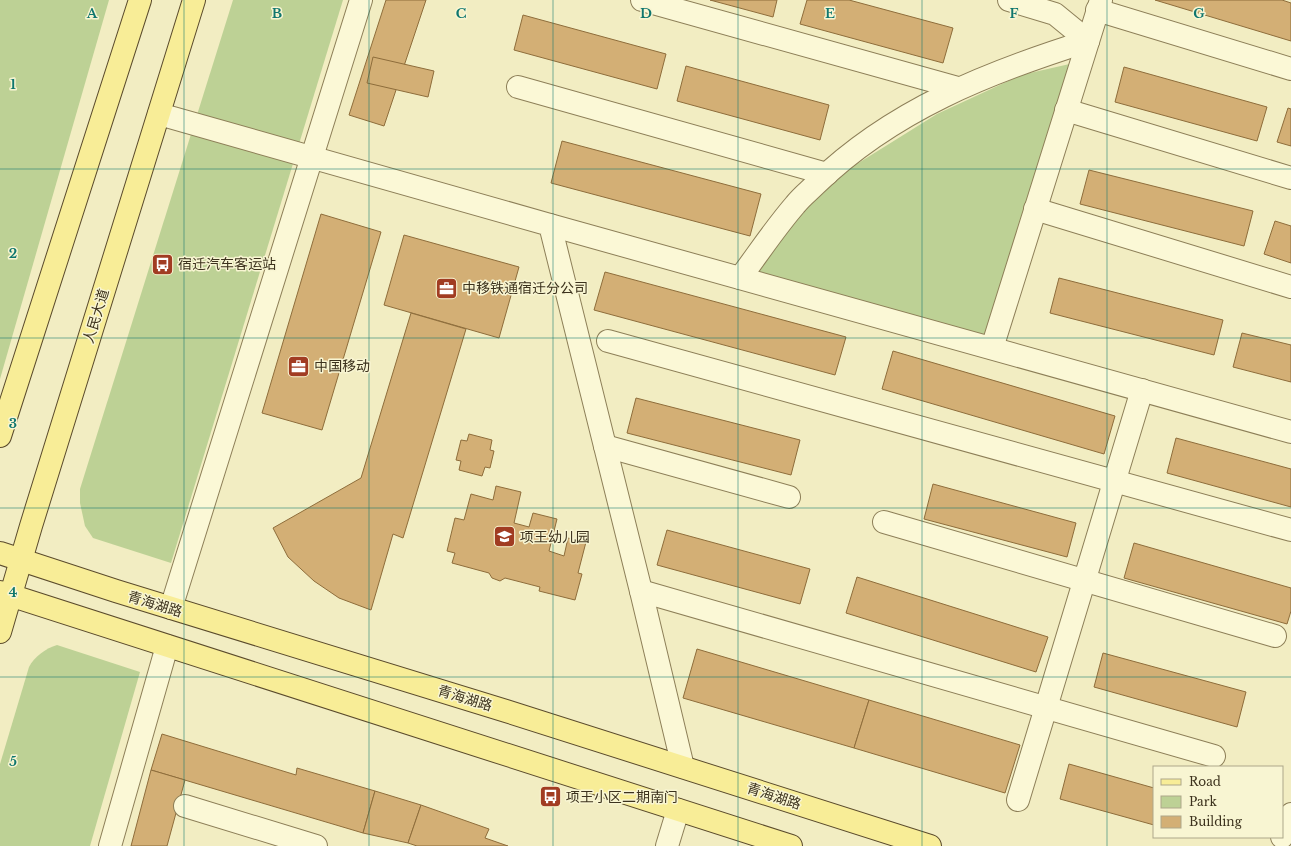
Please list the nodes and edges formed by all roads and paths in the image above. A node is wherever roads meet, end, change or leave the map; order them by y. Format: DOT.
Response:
graph roads {
  1 [pos="140,0"];
  2 [pos="194,0"];
  3 [pos="361,0"];
  4 [pos="642,0"];
  5 [pos="1009,0"];
  6 [pos="1099,5"];
  7 [pos="1088,41"];
  8 [pos="1291,69"];
  9 [pos="518,87"];
  10 [pos="958,88"];
  11 [pos="1066,110"];
  12 [pos="159,114"];
  13 [pos="312,158"];
  14 [pos="827,174"];
  15 [pos="1291,178"];
  16 [pos="1035,209"];
  17 [pos="550,225"];
  18 [pos="740,278"];
  19 [pos="1291,287"];
  20 [pos="608,341"];
  21 [pos="992,348"];
  22 [pos="1142,390"];
  23 [pos="1291,432"];
  24 [pos="0,436"];
  25 [pos="605,446"];
  26 [pos="1115,482"];
  27 [pos="789,497"];
  28 [pos="884,522"];
  29 [pos="1291,530"];
  30 [pos="0,553"];
  31 [pos="21,560"];
  32 [pos="1084,581"];
  33 [pos="641,591"];
  34 [pos="6,594"];
  35 [pos="171,608"];
  36 [pos="0,632"];
  37 [pos="1275,636"];
  38 [pos="167,646"];
  39 [pos="1046,708"];
  40 [pos="1214,756"];
  41 [pos="683,767"];
  42 [pos="1018,800"];
  43 [pos="185,806"];
  44 [pos="678,810"];
  45 [pos="1291,814"];
  46 [pos="1283,834"];
  47 [pos="110,846"];
  48 [pos="316,846"];
  49 [pos="667,846"];
  50 [pos="791,846"];
  51 [pos="930,846"];
  1 -- 24 [label="main road"];
  2 -- 12 [label="main road, 人民大道"];
  3 -- 13 [label="street"];
  4 -- 10 [label="street"];
  5 -- 7 [label="street"];
  6 -- 7 [label="street"];
  6 -- 8 [label="street"];
  7 -- 10 [label="street"];
  7 -- 11 [label="street"];
  9 -- 14 [label="street"];
  10 -- 14 [label="street"];
  11 -- 15 [label="street"];
  11 -- 16 [label="street"];
  12 -- 13 [label="street"];
  12 -- 31 [label="main road, 人民大道"];
  13 -- 17 [label="street"];
  13 -- 35 [label="street"];
  14 -- 18 [label="street"];
  16 -- 19 [label="street"];
  16 -- 21 [label="street"];
  17 -- 18 [label="street"];
  17 -- 25 [label="street"];
  18 -- 21 [label="street"];
  20 -- 26 [label="street"];
  21 -- 22 [label="street"];
  22 -- 23 [label="street"];
  22 -- 26 [label="street"];
  25 -- 27 [label="street"];
  25 -- 33 [label="street"];
  26 -- 29 [label="street"];
  26 -- 32 [label="street"];
  28 -- 32 [label="street"];
  30 -- 31 [label="main road, 青海湖路"];
  31 -- 34 [label="main road, 人民大道"];
  31 -- 35 [label="main road, 青海湖路"];
  32 -- 37 [label="street"];
  32 -- 39 [label="street"];
  33 -- 39 [label="street"];
  33 -- 41 [label="street"];
  34 -- 36 [label="main road, 人民大道"];
  34 -- 38 [label="main road"];
  35 -- 41 [label="main road, 青海湖路"];
  38 -- 44 [label="main road"];
  38 -- 47 [label="street"];
  39 -- 40 [label="street"];
  39 -- 42 [label="street"];
  41 -- 51 [label="main road, 青海湖路"];
  43 -- 48 [label="street"];
  44 -- 49 [label="street"];
  44 -- 50 [label="main road"];
  45 -- 46 [label="street"];
}
